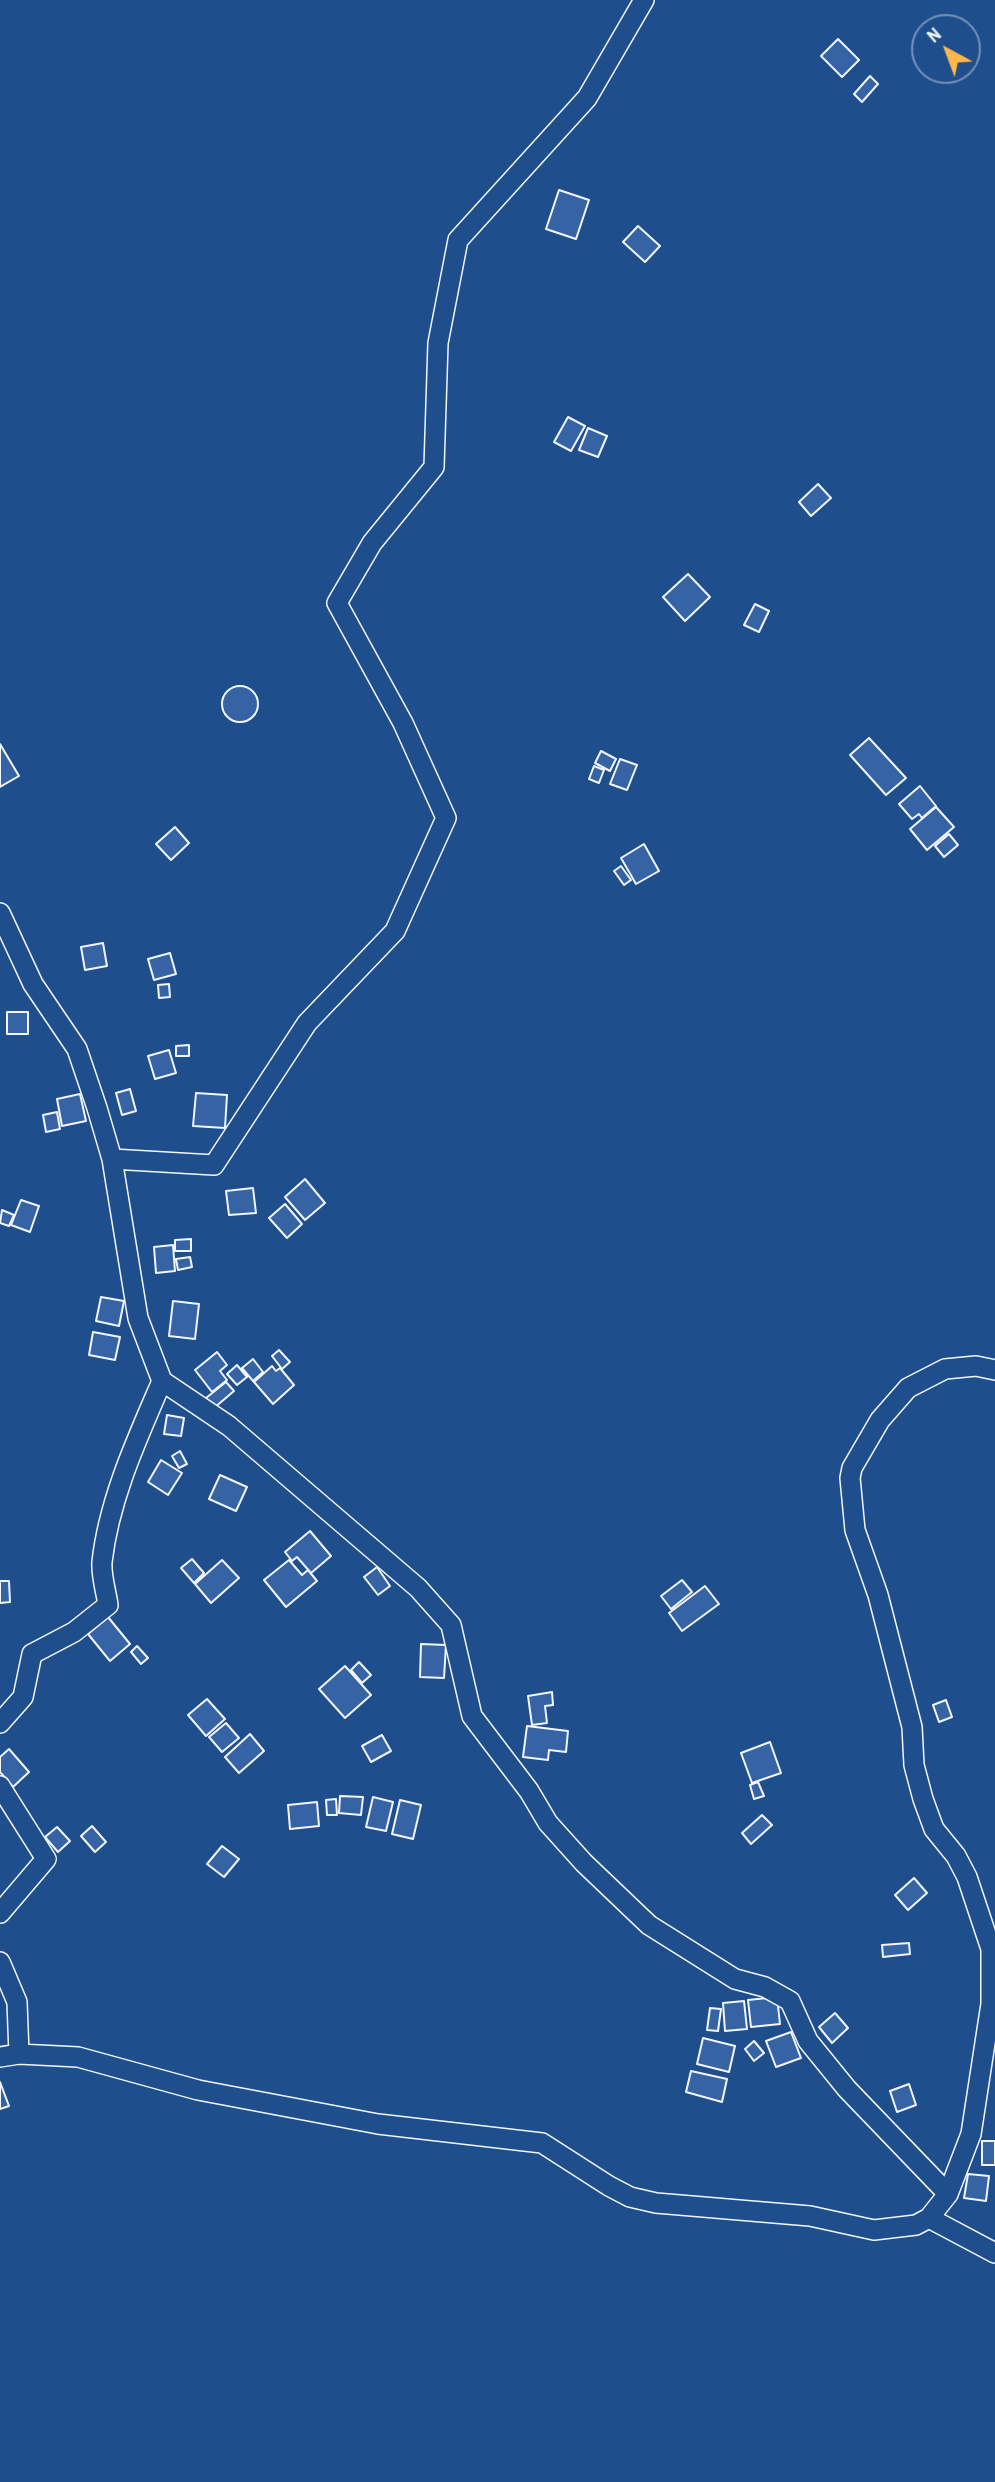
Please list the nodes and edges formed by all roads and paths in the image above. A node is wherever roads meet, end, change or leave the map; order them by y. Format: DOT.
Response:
graph roads {
  1 [pos="644,0"];
  2 [pos="0,913"];
  3 [pos="112,1159"];
  4 [pos="995,1370"];
  5 [pos="162,1381"];
  6 [pos="0,1723"];
  7 [pos="0,1786"];
  8 [pos="0,1913"];
  9 [pos="0,1962"];
  10 [pos="10,2055"];
  11 [pos="948,2194"];
  12 [pos="929,2218"];
  13 [pos="995,2253"];
  1 -- 3 [label="street"];
  2 -- 3 [label="street"];
  3 -- 5 [label="street"];
  4 -- 11 [label="street"];
  5 -- 6 [label="street"];
  5 -- 11 [label="street"];
  7 -- 8 [label="street"];
  9 -- 10 [label="street"];
  10 -- 12 [label="street"];
  11 -- 12 [label="street"];
  12 -- 13 [label="street"];
}
